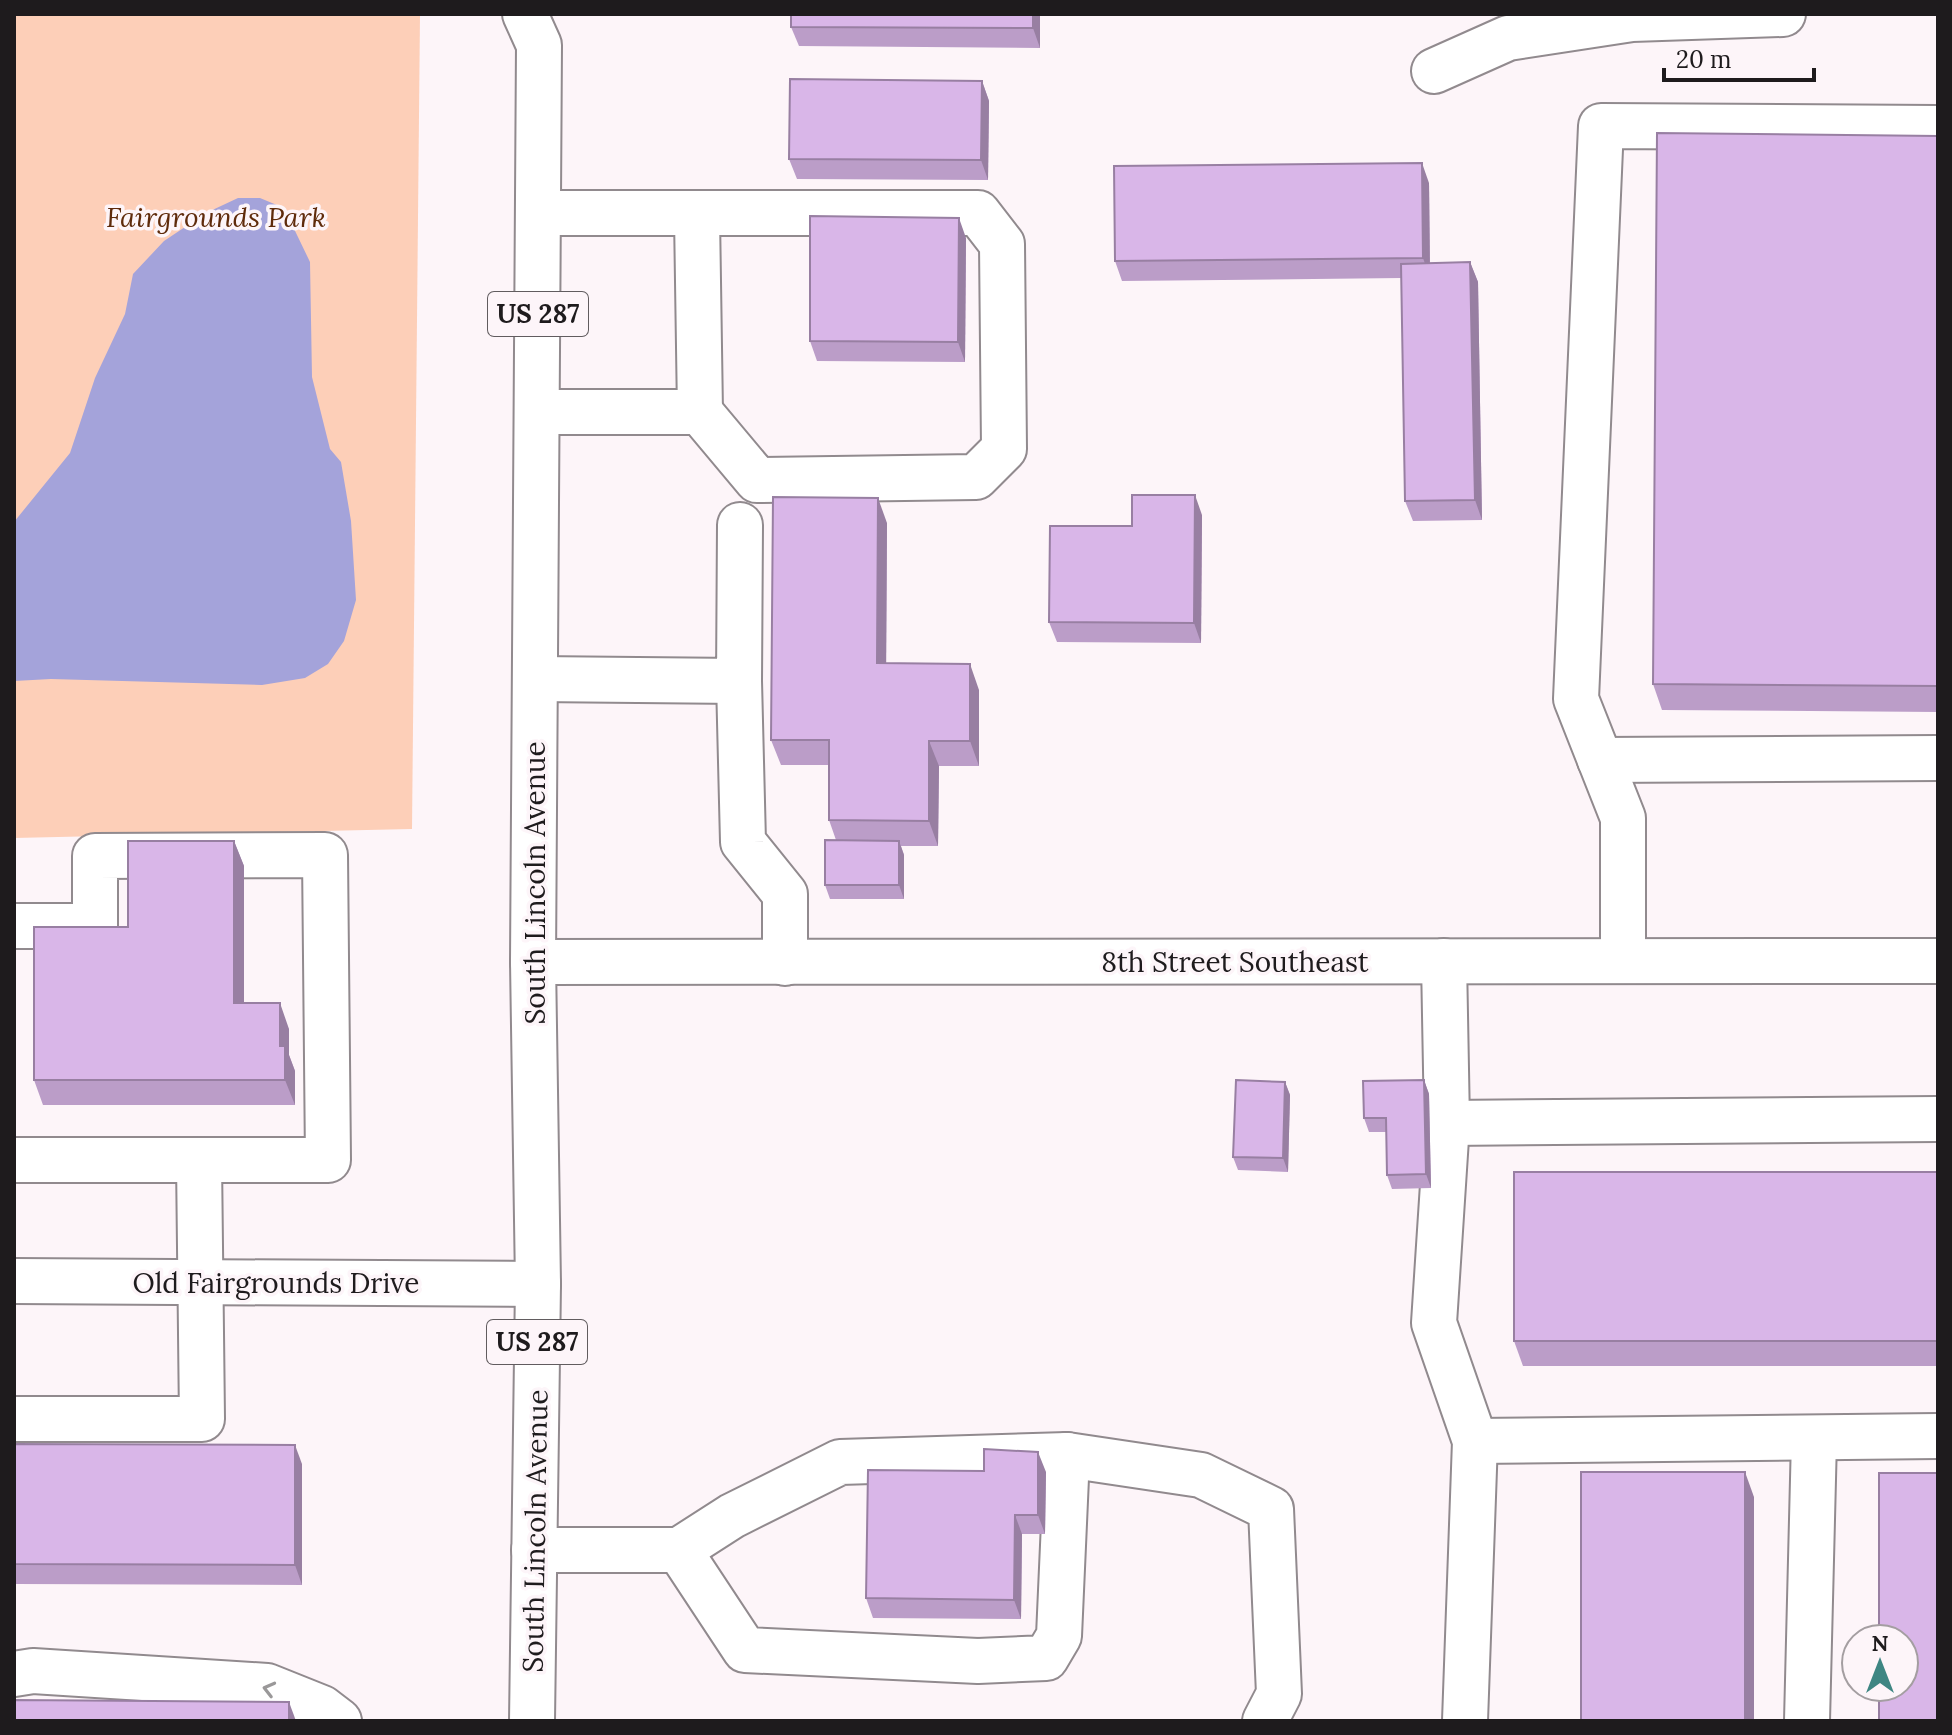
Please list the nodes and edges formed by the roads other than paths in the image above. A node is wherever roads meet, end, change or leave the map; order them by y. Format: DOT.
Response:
graph roads {
  1 [pos="1783,14"];
  2 [pos="541,24"];
  3 [pos="1529,24"];
  4 [pos="1434,71"];
  5 [pos="1938,128"];
  6 [pos="539,213"];
  7 [pos="697,216"];
  8 [pos="538,412"];
  9 [pos="700,412"];
  10 [pos="740,525"];
  11 [pos="536,679"];
  12 [pos="739,681"];
  13 [pos="1938,758"];
  14 [pos="1600,760"];
  15 [pos="14,926"];
  16 [pos="1444,961"];
  17 [pos="1623,961"];
  18 [pos="1938,961"];
  19 [pos="533,962"];
  20 [pos="785,963"];
  21 [pos="1938,1119"];
  22 [pos="1447,1123"];
  23 [pos="14,1160"];
  24 [pos="199,1160"];
  25 [pos="14,1281"];
  26 [pos="200,1282"];
  27 [pos="538,1284"];
  28 [pos="14,1419"];
  29 [pos="1938,1436"];
  30 [pos="1814,1439"];
  31 [pos="1475,1441"];
  32 [pos="1067,1455"];
  33 [pos="534,1550"];
  34 [pos="679,1550"];
  35 [pos="14,1674"];
  36 [pos="339,1721"];
  37 [pos="532,1721"];
  38 [pos="1265,1721"];
  39 [pos="1465,1721"];
  40 [pos="1807,1721"];
  1 -- 3 [label="main road"];
  2 -- 6 [label="main road, South Lincoln Avenue / US 287"];
  3 -- 4 [label="main road"];
  5 -- 14 [label="main road"];
  6 -- 7 [label="main road"];
  6 -- 8 [label="main road, South Lincoln Avenue / US 287"];
  7 -- 9 [label="main road"];
  7 -- 9 [label="main road"];
  8 -- 9 [label="main road"];
  8 -- 11 [label="main road, South Lincoln Avenue / US 287"];
  10 -- 12 [label="main road"];
  11 -- 12 [label="main road"];
  11 -- 19 [label="main road, South Lincoln Avenue / US 287"];
  12 -- 20 [label="main road"];
  13 -- 14 [label="main road"];
  14 -- 17 [label="main road"];
  15 -- 24 [label="main road"];
  16 -- 17 [label="main road, 8th Street Southeast"];
  16 -- 20 [label="main road, 8th Street Southeast"];
  16 -- 22 [label="main road"];
  17 -- 18 [label="main road, 8th Street Southeast"];
  19 -- 20 [label="main road, 8th Street Southeast"];
  19 -- 27 [label="main road, South Lincoln Avenue / US 287"];
  21 -- 22 [label="main road"];
  22 -- 31 [label="main road"];
  23 -- 24 [label="main road"];
  24 -- 26 [label="main road"];
  25 -- 26 [label="main road, Old Fairgrounds Drive"];
  26 -- 27 [label="main road, Old Fairgrounds Drive"];
  26 -- 28 [label="main road"];
  27 -- 33 [label="main road, South Lincoln Avenue / US 287"];
  29 -- 30 [label="main road"];
  30 -- 31 [label="main road"];
  30 -- 40 [label="main road"];
  31 -- 39 [label="main road"];
  32 -- 34 [label="main road"];
  32 -- 34 [label="main road"];
  32 -- 38 [label="main road"];
  33 -- 34 [label="main road"];
  33 -- 37 [label="main road, South Lincoln Avenue / US 287"];
  36 -- 35 [label="main road, one-way"];
}
